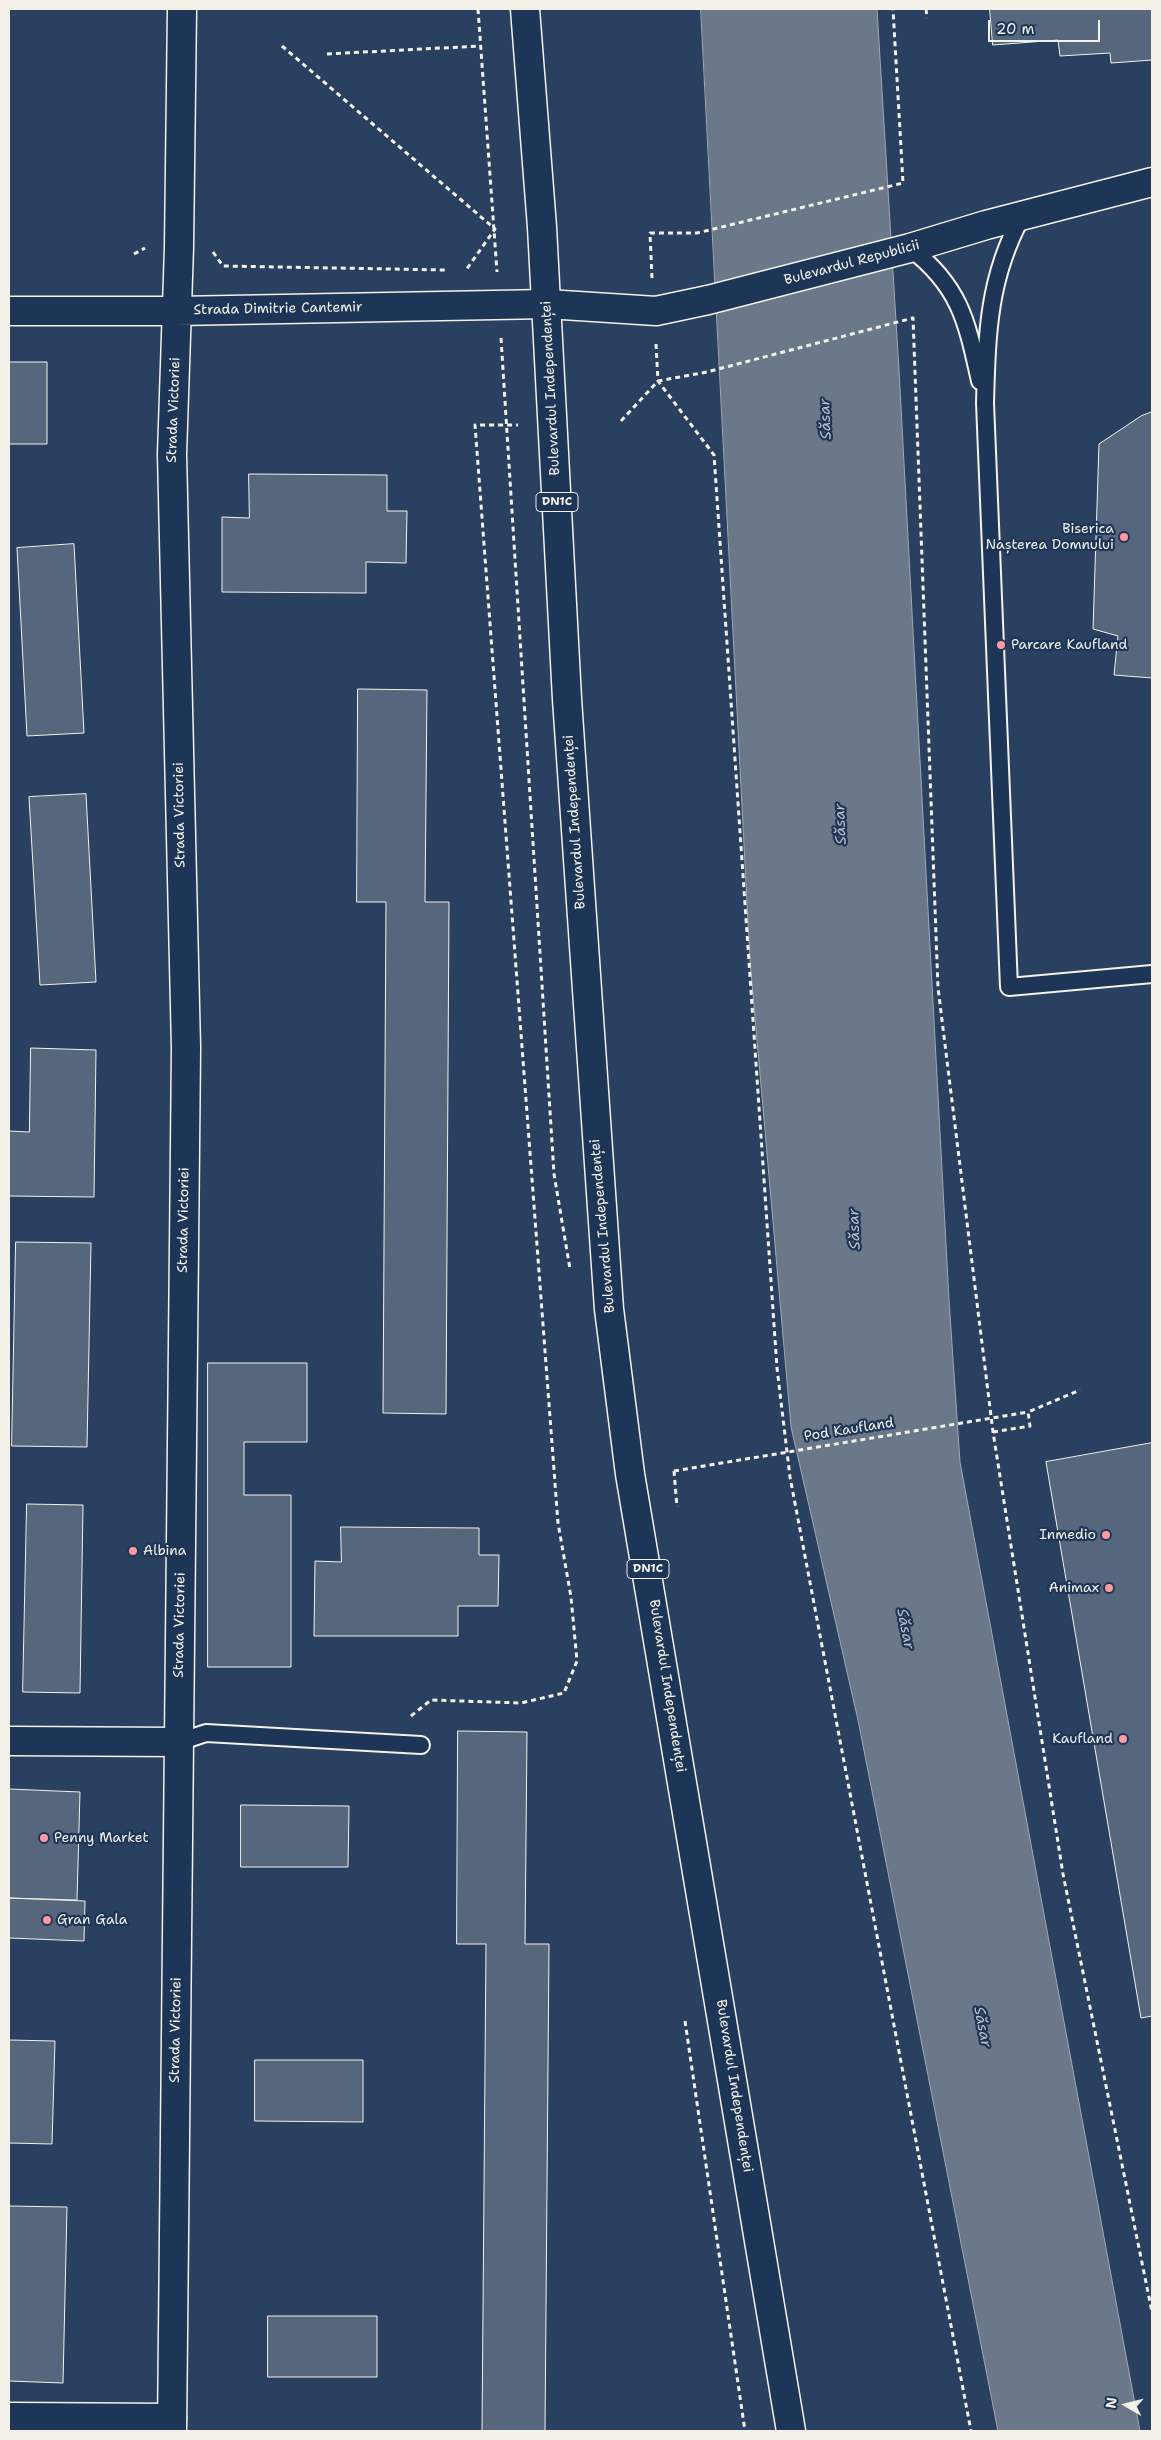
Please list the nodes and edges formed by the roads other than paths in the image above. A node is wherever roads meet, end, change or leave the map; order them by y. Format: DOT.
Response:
graph roads {
  1 [pos="182,9"];
  2 [pos="525,9"];
  3 [pos="1152,182"];
  4 [pos="1022,216"];
  5 [pos="910,248"];
  6 [pos="547,304"];
  7 [pos="9,311"];
  8 [pos="177,311"];
  9 [pos="985,404"];
  10 [pos="1152,974"];
  11 [pos="9,1741"];
  12 [pos="179,1742"];
  13 [pos="421,1745"];
  14 [pos="9,2417"];
  15 [pos="172,2425"];
  16 [pos="791,2431"];
  1 -- 8 [label="street, Strada Victoriei"];
  2 -- 6 [label="street, Bulevardul Independenței / DN1C"];
  3 -- 4 [label="street, Bulevardul Republicii"];
  4 -- 5 [label="street, Bulevardul Republicii"];
  4 -- 9 [label="lane"];
  5 -- 6 [label="street, Bulevardul Republicii"];
  5 -- 9 [label="lane"];
  6 -- 8 [label="street, Strada Dimitrie Cantemir"];
  6 -- 16 [label="street, Bulevardul Independenței / DN1C"];
  7 -- 8 [label="street, Strada Dimitrie Cantemir"];
  8 -- 12 [label="street, Strada Victoriei"];
  9 -- 10 [label="lane"];
  11 -- 12 [label="street"];
  12 -- 13 [label="lane"];
  12 -- 15 [label="street, Strada Victoriei"];
  14 -- 15 [label="street"];
}
